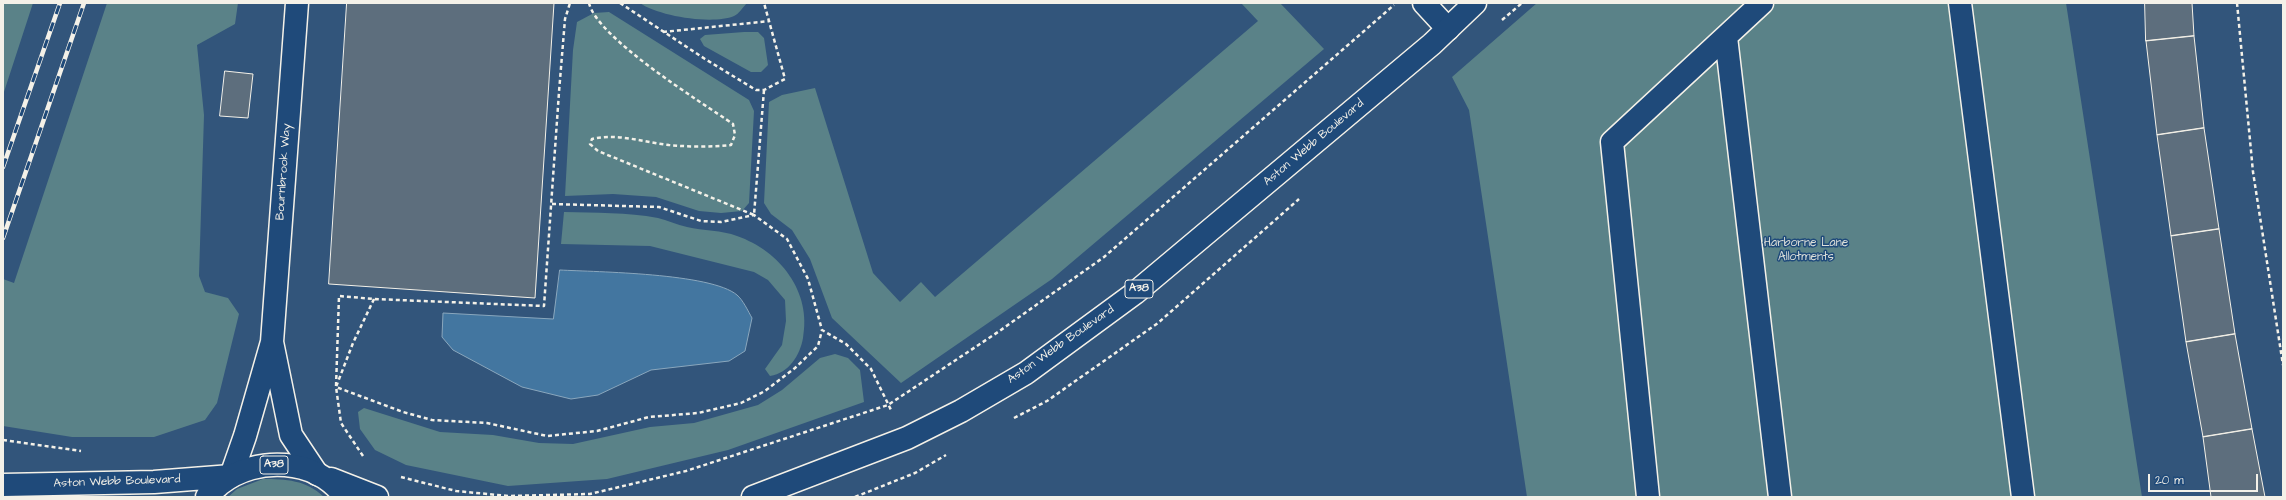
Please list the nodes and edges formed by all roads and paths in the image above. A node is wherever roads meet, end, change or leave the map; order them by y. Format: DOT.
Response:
graph roads {
  1 [pos="297,3"];
  2 [pos="570,3"];
  3 [pos="589,3"];
  4 [pos="620,3"];
  5 [pos="764,3"];
  6 [pos="1396,3"];
  7 [pos="1424,3"];
  8 [pos="1475,3"];
  9 [pos="1762,3"];
  10 [pos="1960,3"];
  11 [pos="2237,3"];
  12 [pos="770,21"];
  13 [pos="1448,28"];
  14 [pos="663,32"];
  15 [pos="1726,37"];
  16 [pos="764,90"];
  17 [pos="552,204"];
  18 [pos="754,215"];
  19 [pos="374,299"];
  20 [pos="822,330"];
  21 [pos="272,342"];
  22 [pos="2283,365"];
  23 [pos="336,387"];
  24 [pos="888,405"];
  25 [pos="3,440"];
  26 [pos="85,451"];
  27 [pos="355,454"];
  28 [pos="363,456"];
  29 [pos="369,459"];
  30 [pos="915,473"];
  31 [pos="317,474"];
  32 [pos="394,474"];
  33 [pos="231,476"];
  34 [pos="3,485"];
  35 [pos="3,489"];
  36 [pos="18,497"];
  37 [pos="207,497"];
  38 [pos="344,497"];
  39 [pos="376,497"];
  40 [pos="753,497"];
  41 [pos="855,497"];
  42 [pos="1648,497"];
  43 [pos="1780,497"];
  44 [pos="2024,497"];
  1 -- 21 [label="main road, Bournbrook Way"];
  2 -- 17 [label="path"];
  3 -- 18 [label="path"];
  4 -- 14 [label="path"];
  5 -- 12 [label="path"];
  6 -- 24 [label="path"];
  7 -- 13 [label="main road"];
  8 -- 13 [label="main road, Aston Webb Boulevard / A38"];
  9 -- 15 [label="main road"];
  10 -- 44 [label="main road"];
  11 -- 22 [label="path"];
  12 -- 14 [label="path"];
  12 -- 16 [label="path"];
  13 -- 40 [label="main road, Aston Webb Boulevard / A38"];
  14 -- 16 [label="path"];
  15 -- 42 [label="main road"];
  15 -- 43 [label="main road"];
  16 -- 18 [label="path"];
  17 -- 18 [label="path"];
  17 -- 19 [label="path"];
  18 -- 20 [label="path"];
  19 -- 23 [label="path"];
  19 -- 23 [label="path"];
  20 -- 23 [label="path"];
  20 -- 24 [label="path"];
  21 -- 31 [label="main road"];
  21 -- 33 [label="main road"];
  23 -- 28 [label="path"];
  24 -- 32 [label="path"];
  25 -- 26 [label="path"];
  27 -- 28 [label="path"];
  28 -- 29 [label="path"];
  30 -- 41 [label="path"];
  31 -- 33 [label="main road, A38"];
  31 -- 38 [label="main road, A38"];
  31 -- 39 [label="main road, A38"];
  33 -- 34 [label="main road, Aston Webb Boulevard / A38"];
  33 -- 37 [label="main road, A38"];
  35 -- 36 [label="main road"];
}
